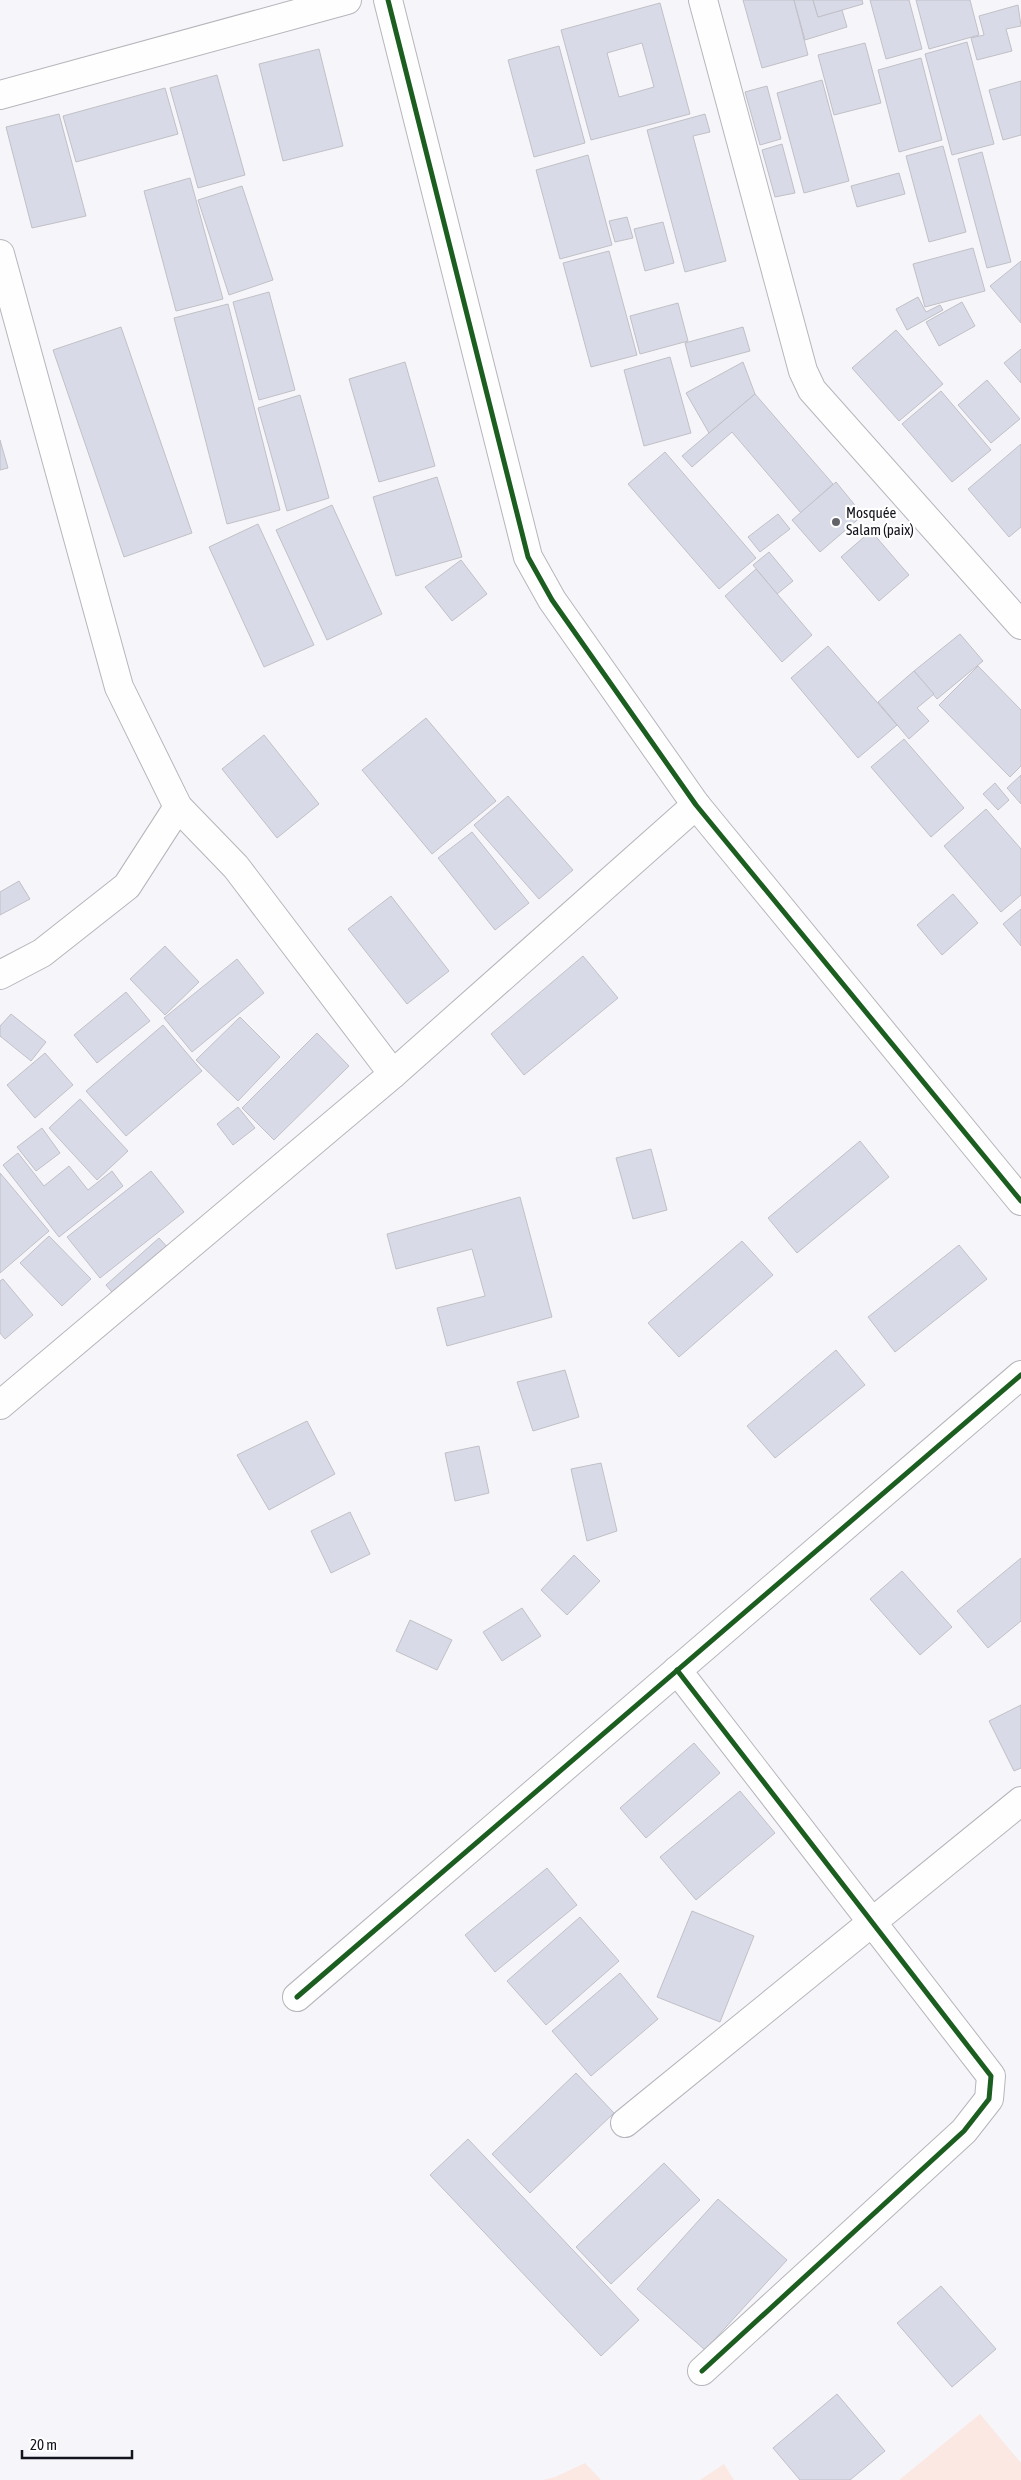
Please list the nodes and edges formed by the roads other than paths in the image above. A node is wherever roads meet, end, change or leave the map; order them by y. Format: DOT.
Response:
graph roads {
  1 [pos="347,0"];
  2 [pos="388,0"];
  3 [pos="704,0"];
  4 [pos="0,95"];
  5 [pos="0,254"];
  6 [pos="1021,625"];
  7 [pos="696,805"];
  8 [pos="178,807"];
  9 [pos="0,975"];
  10 [pos="393,1074"];
  11 [pos="1021,1201"];
  12 [pos="1021,1375"];
  13 [pos="0,1405"];
  14 [pos="677,1670"];
  15 [pos="1021,1801"];
  16 [pos="873,1921"];
  17 [pos="297,1998"];
  18 [pos="625,2123"];
  19 [pos="702,2370"];
  1 -- 4 [label="street"];
  2 -- 7 [label="street"];
  3 -- 6 [label="street"];
  5 -- 8 [label="street"];
  7 -- 10 [label="street"];
  7 -- 11 [label="street"];
  8 -- 9 [label="street"];
  8 -- 10 [label="street"];
  10 -- 13 [label="street"];
  12 -- 14 [label="street"];
  14 -- 16 [label="street"];
  14 -- 17 [label="street"];
  15 -- 16 [label="street"];
  16 -- 18 [label="street"];
  16 -- 19 [label="street"];
}
